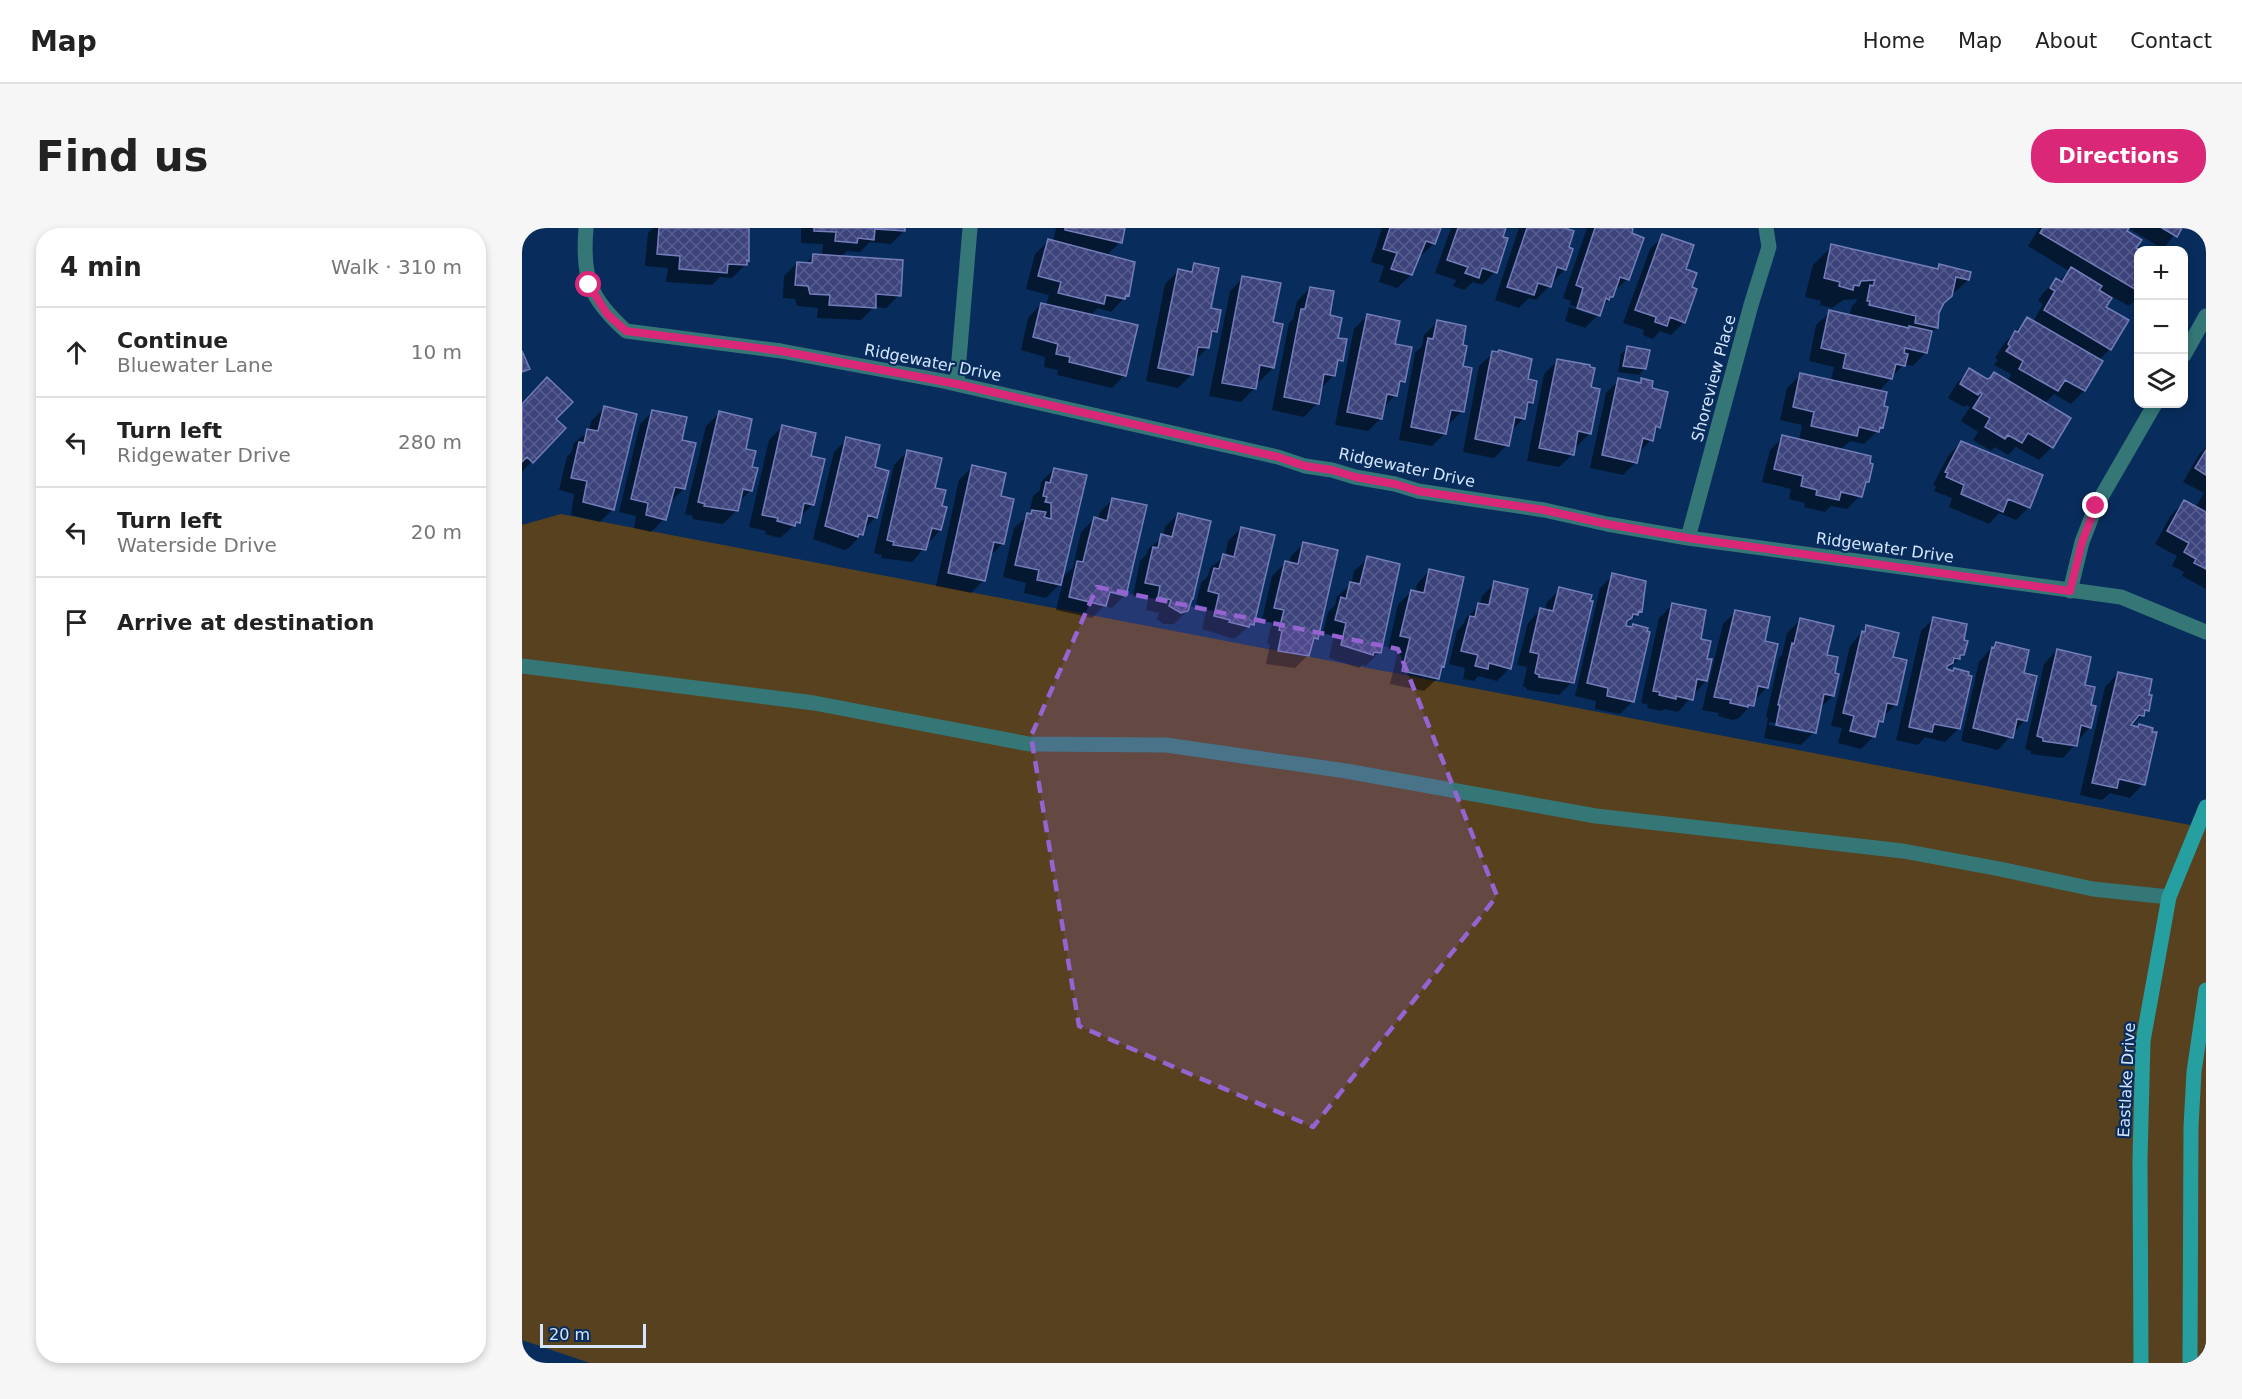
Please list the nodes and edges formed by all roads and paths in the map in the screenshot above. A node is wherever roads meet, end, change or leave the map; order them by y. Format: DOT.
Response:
graph roads {
  1 [pos="586,228"];
  2 [pos="970,228"];
  3 [pos="1766,228"];
  4 [pos="2206,316"];
  5 [pos="2185,354"];
  6 [pos="957,384"];
  7 [pos="2153,408"];
  8 [pos="1688,538"];
  9 [pos="2070,591"];
  10 [pos="2206,632"];
  11 [pos="522,666"];
  12 [pos="2206,807"];
  13 [pos="2169,897"];
  14 [pos="2206,990"];
  15 [pos="2141,1363"];
  16 [pos="2190,1363"];
  1 -- 6 [label="street, Ridgewater Drive"];
  2 -- 6 [label="street"];
  3 -- 8 [label="street, Shoreview Place"];
  4 -- 5 [label="street"];
  6 -- 8 [label="street, Ridgewater Drive"];
  7 -- 9 [label="street"];
  8 -- 9 [label="street, Ridgewater Drive"];
  9 -- 10 [label="street, Ridgewater Drive"];
  11 -- 13 [label="street"];
  12 -- 13 [label="street, Eastlake Drive"];
  13 -- 15 [label="street, Eastlake Drive"];
  14 -- 16 [label="street"];
}
